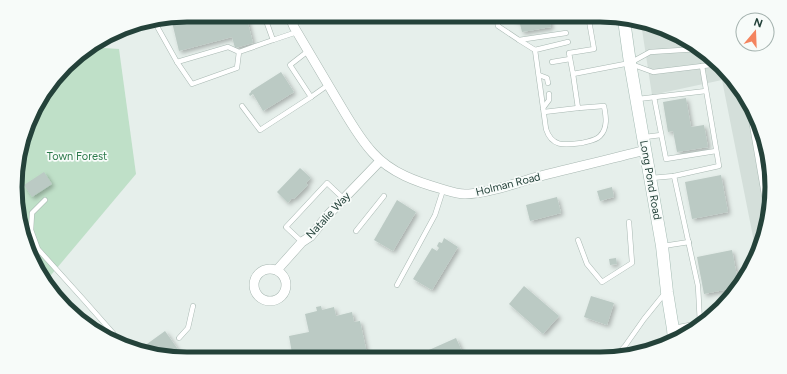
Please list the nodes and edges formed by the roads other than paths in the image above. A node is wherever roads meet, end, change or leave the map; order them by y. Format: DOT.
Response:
graph roads {
  1 [pos="267,22"];
  2 [pos="292,22"];
  3 [pos="497,22"];
  4 [pos="589,22"];
  5 [pos="624,23"];
  6 [pos="157,25"];
  7 [pos="297,32"];
  8 [pos="566,33"];
  9 [pos="273,40"];
  10 [pos="519,40"];
  11 [pos="568,42"];
  12 [pos="691,49"];
  13 [pos="308,50"];
  14 [pos="535,50"];
  15 [pos="239,52"];
  16 [pos="570,59"];
  17 [pos="177,62"];
  18 [pos="552,62"];
  19 [pos="630,63"];
  20 [pos="711,65"];
  21 [pos="702,66"];
  22 [pos="573,74"];
  23 [pos="539,75"];
  24 [pos="548,83"];
  25 [pos="328,85"];
  26 [pos="706,91"];
  27 [pos="549,94"];
  28 [pos="310,97"];
  29 [pos="654,97"];
  30 [pos="636,100"];
  31 [pos="242,106"];
  32 [pos="578,108"];
  33 [pos="543,110"];
  34 [pos="752,124"];
  35 [pos="661,135"];
  36 [pos="643,137"];
  37 [pos="645,150"];
  38 [pos="716,151"];
  39 [pos="380,161"];
  40 [pos="674,176"];
  41 [pos="650,178"];
  42 [pos="443,190"];
  43 [pos="384,196"];
  44 [pos="344,199"];
  45 [pos="45,200"];
  46 [pos="765,200"];
  47 [pos="629,222"];
  48 [pos="356,231"];
  49 [pos="578,240"];
  50 [pos="302,242"];
  51 [pos="689,242"];
  52 [pos="662,246"];
  53 [pos="277,270"];
  54 [pos="397,285"];
  55 [pos="667,292"];
  56 [pos="193,306"];
  57 [pos="700,318"];
  58 [pos="688,326"];
  59 [pos="673,329"];
  60 [pos="114,335"];
  61 [pos="673,335"];
  62 [pos="179,338"];
  63 [pos="620,351"];
  1 -- 9 [label="lane"];
  2 -- 7 [label="street, Holman Road"];
  3 -- 10 [label="lane"];
  4 -- 16 [label="lane"];
  5 -- 19 [label="street, Long Pond Road"];
  6 -- 17 [label="lane"];
  7 -- 9 [label="lane"];
  7 -- 13 [label="street, Holman Road"];
  8 -- 10 [label="lane"];
  9 -- 15 [label="lane"];
  10 -- 14 [label="lane"];
  11 -- 14 [label="lane"];
  12 -- 19 [label="lane"];
  13 -- 25 [label="street, Holman Road"];
  13 -- 28 [label="lane"];
  14 -- 23 [label="lane"];
  15 -- 17 [label="lane"];
  15 -- 17 [label="lane"];
  16 -- 18 [label="lane"];
  16 -- 22 [label="lane"];
  19 -- 21 [label="lane"];
  19 -- 22 [label="lane"];
  19 -- 30 [label="street, Long Pond Road"];
  20 -- 21 [label="lane"];
  21 -- 26 [label="lane"];
  22 -- 32 [label="lane"];
  23 -- 24 [label="lane"];
  23 -- 33 [label="lane"];
  25 -- 28 [label="lane"];
  25 -- 39 [label="street, Holman Road"];
  26 -- 29 [label="lane"];
  26 -- 38 [label="lane"];
  27 -- 33 [label="lane"];
  28 -- 31 [label="lane"];
  29 -- 30 [label="lane"];
  29 -- 35 [label="lane"];
  30 -- 36 [label="street, Long Pond Road"];
  32 -- 33 [label="lane"];
  32 -- 33 [label="lane"];
  34 -- 46 [label="lane"];
  35 -- 36 [label="lane"];
  35 -- 38 [label="lane"];
  36 -- 37 [label="street, Long Pond Road"];
  37 -- 41 [label="street, Long Pond Road"];
  37 -- 42 [label="street, Holman Road"];
  38 -- 40 [label="lane"];
  39 -- 42 [label="street, Holman Road"];
  39 -- 44 [label="street, Natalie Way"];
  40 -- 41 [label="lane"];
  40 -- 51 [label="lane"];
  41 -- 52 [label="street, Long Pond Road"];
  42 -- 54 [label="lane"];
  43 -- 48 [label="lane"];
  44 -- 50 [label="street, Natalie Way"];
  44 -- 50 [label="lane"];
  45 -- 60 [label="lane"];
  47 -- 49 [label="lane"];
  50 -- 53 [label="street, Natalie Way"];
  51 -- 52 [label="lane"];
  51 -- 57 [label="lane"];
  52 -- 55 [label="street, Long Pond Road"];
  55 -- 59 [label="street, Long Pond Road"];
  55 -- 63 [label="lane"];
  56 -- 62 [label="lane"];
  58 -- 59 [label="lane"];
  59 -- 61 [label="street, Long Pond Road"];
}
